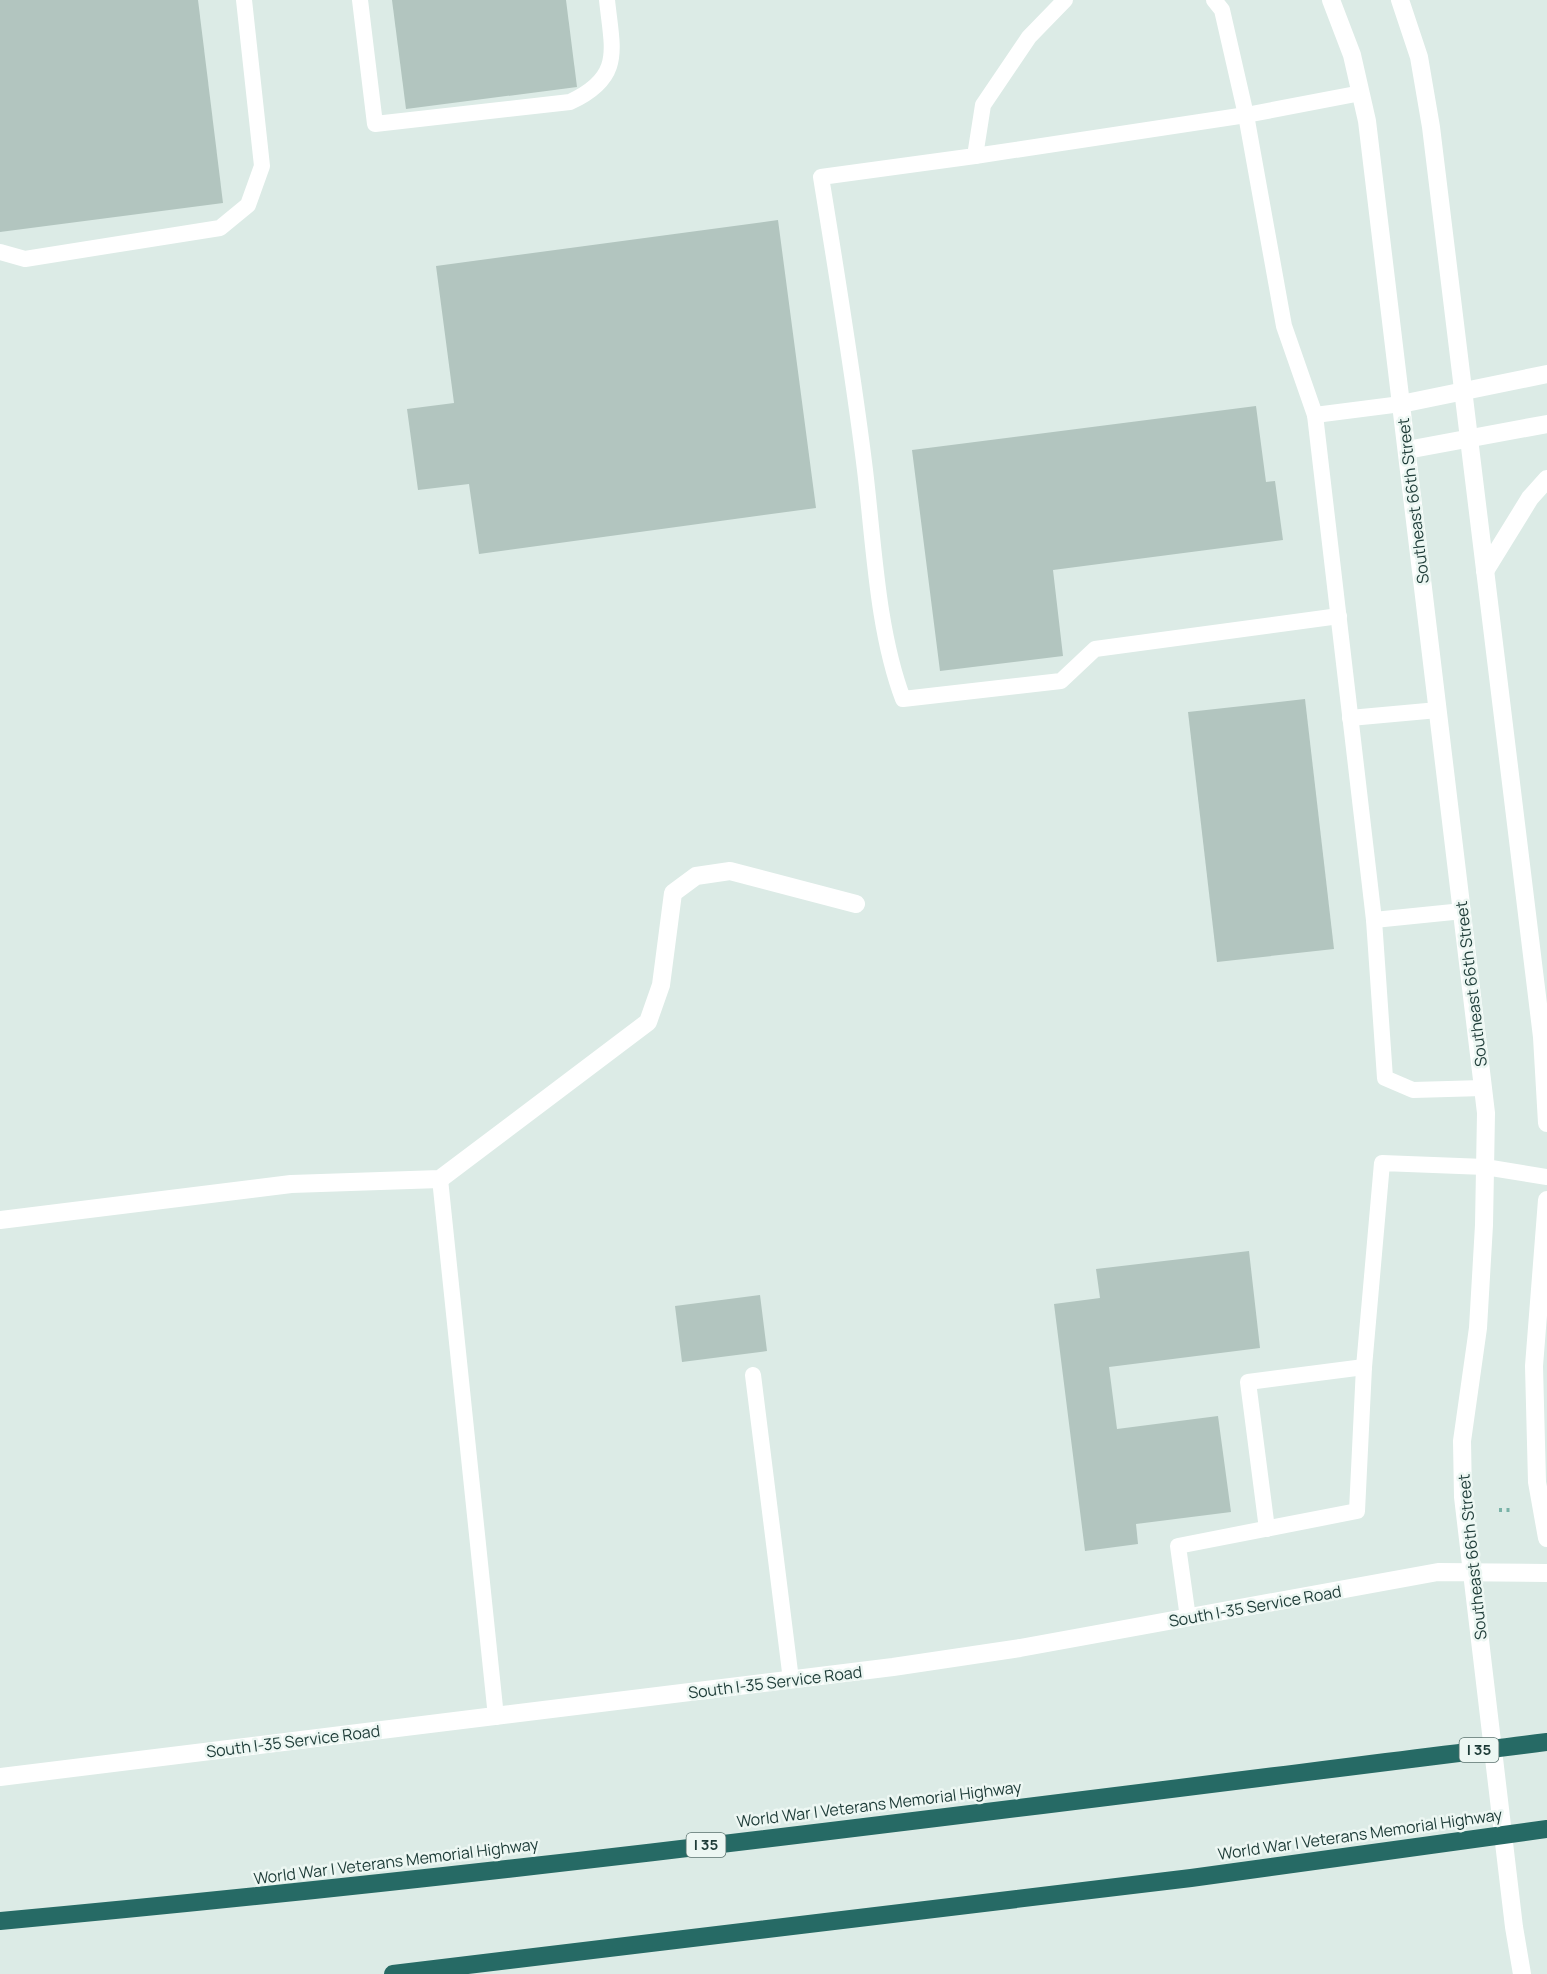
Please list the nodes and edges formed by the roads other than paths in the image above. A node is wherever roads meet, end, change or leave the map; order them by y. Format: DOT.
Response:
graph roads {
  1 [pos="244,0"];
  2 [pos="360,0"];
  3 [pos="607,0"];
  4 [pos="1065,0"];
  5 [pos="1214,0"];
  6 [pos="1331,0"];
  7 [pos="1400,0"];
  8 [pos="1361,93"];
  9 [pos="1246,115"];
  10 [pos="975,156"];
  11 [pos="0,252"];
  12 [pos="1547,374"];
  13 [pos="1463,391"];
  14 [pos="1401,404"];
  15 [pos="1315,415"];
  16 [pos="1547,424"];
  17 [pos="1469,440"];
  18 [pos="1407,450"];
  19 [pos="1547,479"];
  20 [pos="1485,571"];
  21 [pos="1339,616"];
  22 [pos="1438,710"];
  23 [pos="1350,718"];
  24 [pos="856,904"];
  25 [pos="1463,911"];
  26 [pos="1374,920"];
  27 [pos="1483,1088"];
  28 [pos="1547,1123"];
  29 [pos="1485,1167"];
  30 [pos="1547,1178"];
  31 [pos="440,1179"];
  32 [pos="1547,1200"];
  33 [pos="0,1220"];
  34 [pos="1364,1367"];
  35 [pos="753,1375"];
  36 [pos="1541,1391"];
  37 [pos="1267,1529"];
  38 [pos="1547,1538"];
  39 [pos="1472,1572"];
  40 [pos="1547,1573"];
  41 [pos="1188,1618"];
  42 [pos="791,1680"];
  43 [pos="496,1716"];
  44 [pos="1547,1742"];
  45 [pos="0,1778"];
  46 [pos="1547,1829"];
  47 [pos="0,1921"];
  48 [pos="393,1974"];
  49 [pos="1522,1974"];
  1 -- 11 [label="lane"];
  2 -- 3 [label="lane"];
  4 -- 10 [label="lane"];
  5 -- 9 [label="lane"];
  6 -- 8 [label="main road, Southeast 66th Street"];
  7 -- 13 [label="main road"];
  8 -- 9 [label="lane"];
  8 -- 14 [label="main road, Southeast 66th Street"];
  9 -- 10 [label="lane"];
  9 -- 15 [label="lane"];
  10 -- 21 [label="lane"];
  12 -- 13 [label="main road"];
  13 -- 14 [label="main road"];
  13 -- 17 [label="main road"];
  14 -- 15 [label="lane"];
  14 -- 18 [label="main road, Southeast 66th Street"];
  15 -- 21 [label="lane"];
  16 -- 17 [label="main road"];
  17 -- 18 [label="main road"];
  17 -- 20 [label="main road"];
  18 -- 22 [label="main road, Southeast 66th Street"];
  19 -- 20 [label="main road"];
  20 -- 28 [label="main road"];
  21 -- 23 [label="lane"];
  22 -- 23 [label="lane"];
  22 -- 25 [label="main road, Southeast 66th Street"];
  23 -- 26 [label="lane"];
  24 -- 31 [label="main road"];
  25 -- 26 [label="lane"];
  25 -- 27 [label="main road, Southeast 66th Street"];
  26 -- 27 [label="lane"];
  27 -- 29 [label="main road, Southeast 66th Street"];
  29 -- 30 [label="lane"];
  29 -- 34 [label="lane"];
  29 -- 39 [label="main road, Southeast 66th Street"];
  31 -- 33 [label="main road"];
  31 -- 43 [label="lane"];
  32 -- 36 [label="main road"];
  34 -- 37 [label="lane"];
  34 -- 37 [label="lane"];
  35 -- 42 [label="lane"];
  36 -- 38 [label="main road"];
  37 -- 41 [label="lane"];
  39 -- 40 [label="main road, South I-35 Service Road"];
  39 -- 41 [label="main road, South I-35 Service Road"];
  39 -- 49 [label="main road, Southeast 66th Street"];
  41 -- 42 [label="main road, South I-35 Service Road"];
  42 -- 43 [label="main road, South I-35 Service Road"];
  43 -- 45 [label="main road, South I-35 Service Road"];
  44 -- 47 [label="highway, World War I Veterans Memorial Highway / I 35"];
  46 -- 48 [label="highway, World War I Veterans Memorial Highway"];
}
